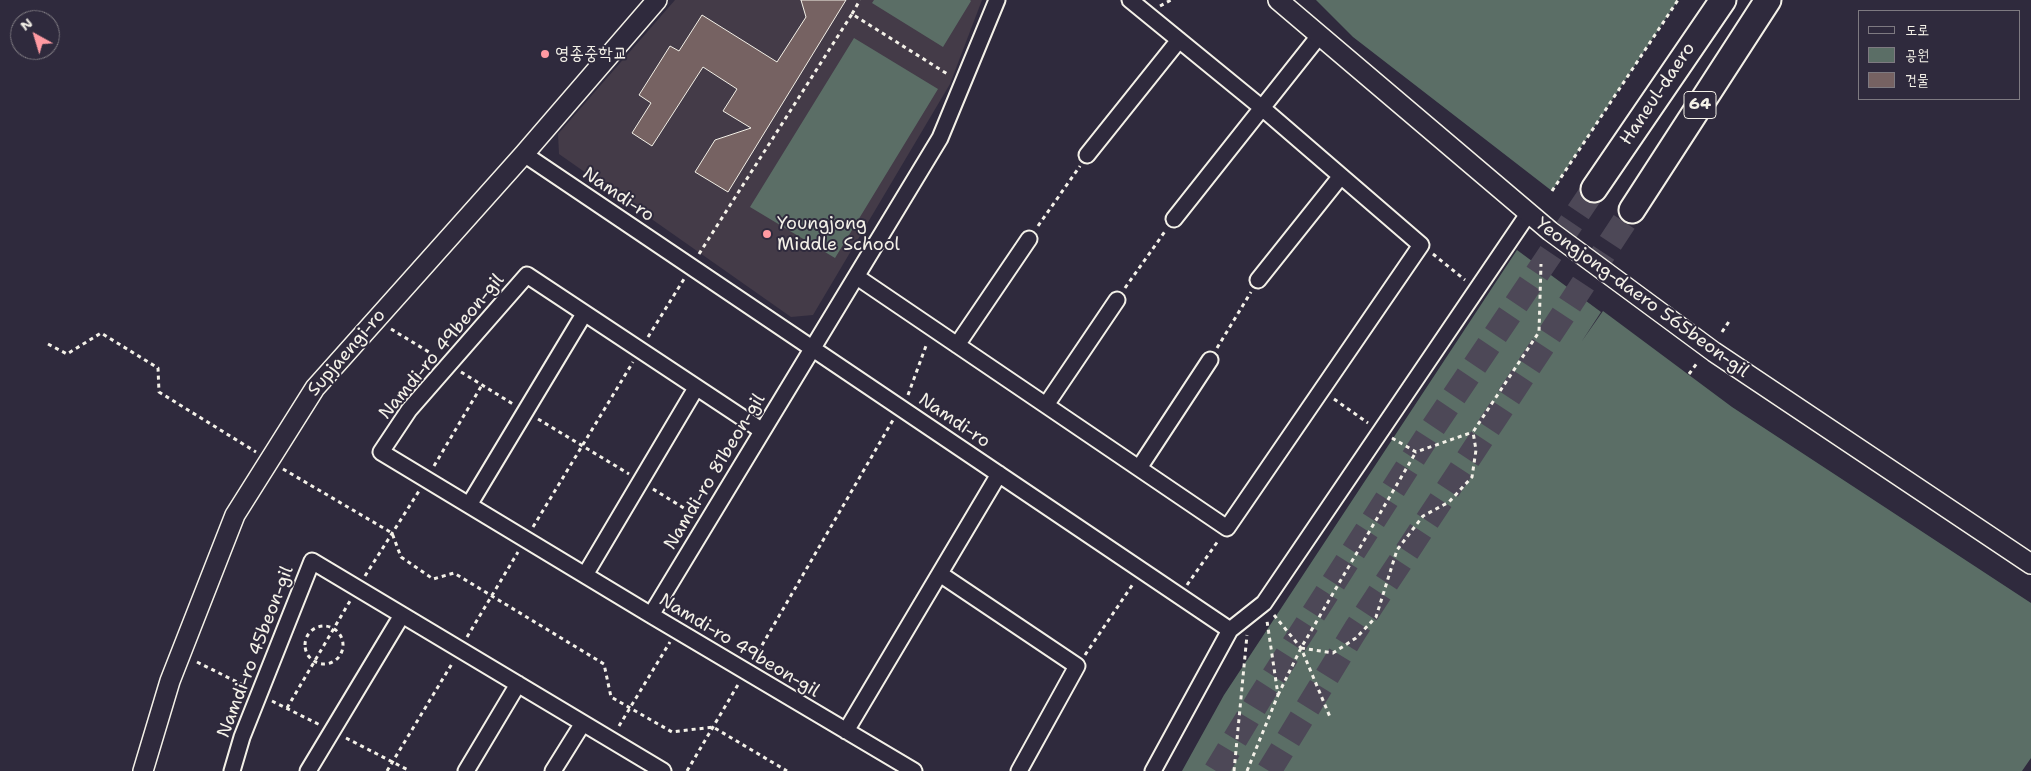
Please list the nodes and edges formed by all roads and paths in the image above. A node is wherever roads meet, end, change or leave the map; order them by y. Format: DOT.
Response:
graph roads {
  1 [pos="657,0"];
  2 [pos="860,0"];
  3 [pos="997,0"];
  4 [pos="1130,0"];
  5 [pos="1278,0"];
  6 [pos="1678,0"];
  7 [pos="1723,0"];
  8 [pos="1768,0"];
  9 [pos="852,14"];
  10 [pos="1319,36"];
  11 [pos="1179,40"];
  12 [pos="963,83"];
  13 [pos="1261,107"];
  14 [pos="524,154"];
  15 [pos="1087,155"];
  16 [pos="1341,176"];
  17 [pos="1594,189"];
  18 [pos="1552,191"];
  19 [pos="1632,210"];
  20 [pos="1528,214"];
  21 [pos="1174,219"];
  22 [pos="1029,239"];
  23 [pos="1421,244"];
  24 [pos="1541,264"];
  25 [pos="691,267"];
  26 [pos="857,277"];
  27 [pos="1258,280"];
  28 [pos="1477,290"];
  29 [pos="1117,300"];
  30 [pos="584,314"];
  31 [pos="375,320"];
  32 [pos="1730,320"];
  33 [pos="932,328"];
  34 [pos="1722,332"];
  35 [pos="48,344"];
  36 [pos="644,344"];
  37 [pos="958,345"];
  38 [pos="811,348"];
  39 [pos="441,360"];
  40 [pos="1210,360"];
  41 [pos="634,361"];
  42 [pos="1697,363"];
  43 [pos="458,370"];
  44 [pos="1689,374"];
  45 [pos="482,385"];
  46 [pos="696,388"];
  47 [pos="515,405"];
  48 [pos="1046,406"];
  49 [pos="900,408"];
  50 [pos="532,416"];
  51 [pos="762,430"];
  52 [pos="582,446"];
  53 [pos="1416,452"];
  54 [pos="269,461"];
  55 [pos="1139,468"];
  56 [pos="999,474"];
  57 [pos="632,476"];
  58 [pos="427,479"];
  59 [pos="648,486"];
  60 [pos="468,504"];
  61 [pos="707,522"];
  62 [pos="1227,528"];
  63 [pos="532,529"];
  64 [pos="392,533"];
  65 [pos="522,546"];
  66 [pos="2031,564"];
  67 [pos="1142,571"];
  68 [pos="940,574"];
  69 [pos="585,575"];
  70 [pos="358,588"];
  71 [pos="492,596"];
  72 [pos="1179,596"];
  73 [pos="1264,603"];
  74 [pos="402,615"];
  75 [pos="651,615"];
  76 [pos="1249,615"];
  77 [pos="334,629"];
  78 [pos="1230,630"];
  79 [pos="677,631"];
  80 [pos="1301,648"];
  81 [pos="460,650"];
  82 [pos="180,654"];
  83 [pos="315,662"];
  84 [pos="1077,666"];
  85 [pos="746,672"];
  86 [pos="518,684"];
  87 [pos="254,692"];
  88 [pos="1278,695"];
  89 [pos="271,700"];
  90 [pos="287,708"];
  91 [pos="630,708"];
  92 [pos="1330,717"];
  93 [pos="583,723"];
  94 [pos="322,726"];
  95 [pos="713,727"];
  96 [pos="846,730"];
  97 [pos="340,735"];
  98 [pos="610,740"];
  99 [pos="392,762"];
  100 [pos="143,771"];
  101 [pos="232,771"];
  102 [pos="308,771"];
  103 [pos="387,771"];
  104 [pos="410,771"];
  105 [pos="466,771"];
  106 [pos="553,771"];
  107 [pos="663,771"];
  108 [pos="687,771"];
  109 [pos="787,771"];
  110 [pos="914,771"];
  111 [pos="1019,771"];
  112 [pos="1153,771"];
  113 [pos="1234,771"];
  114 [pos="1247,771"];
  1 -- 14 [label="street, Supjaengi-ro"];
  2 -- 9 [label="path"];
  3 -- 12 [label="street, Namdi-ro 81beon-gil"];
  4 -- 11 [label="street"];
  5 -- 10 [label="street, Yeongjong-daero 565beon-gil"];
  6 -- 18 [label="path"];
  7 -- 17 [label="highway, Haneul-daero / 64"];
  8 -- 19 [label="highway, 64"];
  9 -- 12 [label="path"];
  9 -- 25 [label="path"];
  10 -- 13 [label="street"];
  10 -- 20 [label="street, Yeongjong-daero 565beon-gil"];
  11 -- 13 [label="street"];
  11 -- 15 [label="street"];
  12 -- 26 [label="street, Namdi-ro 81beon-gil"];
  13 -- 16 [label="street"];
  13 -- 21 [label="street"];
  14 -- 25 [label="street, Namdi-ro"];
  14 -- 31 [label="street, Supjaengi-ro"];
  15 -- 22 [label="path"];
  16 -- 23 [label="street"];
  16 -- 27 [label="street"];
  20 -- 28 [label="street"];
  20 -- 66 [label="street, Yeongjong-daero 565beon-gil"];
  21 -- 29 [label="path"];
  22 -- 37 [label="street"];
  23 -- 28 [label="path"];
  23 -- 62 [label="street"];
  24 -- 80 [label="path"];
  25 -- 36 [label="path"];
  25 -- 38 [label="street, Namdi-ro"];
  26 -- 33 [label="street"];
  26 -- 38 [label="street, Namdi-ro 81beon-gil"];
  27 -- 40 [label="path"];
  28 -- 73 [label="street"];
  29 -- 48 [label="street"];
  30 -- 46 [label="street"];
  30 -- 58 [label="street, Namdi-ro 49beon-gil"];
  30 -- 60 [label="street"];
  31 -- 39 [label="path"];
  31 -- 54 [label="street, Supjaengi-ro"];
  32 -- 34 [label="path"];
  33 -- 37 [label="street"];
  33 -- 49 [label="path"];
  35 -- 54 [label="path"];
  37 -- 48 [label="street"];
  38 -- 49 [label="street, Namdi-ro"];
  38 -- 51 [label="street, Namdi-ro 81beon-gil"];
  40 -- 55 [label="street"];
  41 -- 52 [label="path"];
  42 -- 44 [label="path"];
  43 -- 45 [label="path"];
  45 -- 47 [label="path"];
  45 -- 58 [label="path"];
  46 -- 51 [label="street"];
  46 -- 69 [label="street"];
  48 -- 55 [label="street"];
  49 -- 56 [label="street, Namdi-ro"];
  49 -- 85 [label="path"];
  50 -- 52 [label="path"];
  51 -- 61 [label="street, Namdi-ro 81beon-gil"];
  52 -- 57 [label="path"];
  52 -- 63 [label="path"];
  53 -- 80 [label="path"];
  54 -- 64 [label="path"];
  54 -- 82 [label="street, Supjaengi-ro"];
  55 -- 62 [label="street"];
  56 -- 67 [label="street, Namdi-ro"];
  56 -- 68 [label="street"];
  58 -- 60 [label="street, Namdi-ro 49beon-gil"];
  58 -- 64 [label="path"];
  59 -- 61 [label="path"];
  60 -- 69 [label="street, Namdi-ro 49beon-gil"];
  61 -- 75 [label="street, Namdi-ro 81beon-gil"];
  62 -- 72 [label="path"];
  64 -- 70 [label="path"];
  64 -- 71 [label="path"];
  65 -- 71 [label="path"];
  67 -- 72 [label="street, Namdi-ro"];
  67 -- 84 [label="path"];
  68 -- 84 [label="street"];
  68 -- 96 [label="street"];
  69 -- 75 [label="street, Namdi-ro 49beon-gil"];
  70 -- 74 [label="street, Namdi-ro 45beon-gil"];
  70 -- 77 [label="path"];
  70 -- 101 [label="street, Namdi-ro 45beon-gil"];
  71 -- 81 [label="path"];
  71 -- 91 [label="path"];
  72 -- 78 [label="street, Namdi-ro"];
  73 -- 76 [label="street"];
  73 -- 80 [label="path"];
  73 -- 88 [label="path"];
  74 -- 81 [label="street, Namdi-ro 45beon-gil"];
  74 -- 102 [label="street"];
  75 -- 79 [label="street, Namdi-ro 49beon-gil"];
  76 -- 78 [label="street"];
  76 -- 113 [label="path"];
  77 -- 83 [label="path"];
  77 -- 83 [label="path"];
  77 -- 83 [label="path"];
  78 -- 112 [label="street"];
  79 -- 85 [label="street, Namdi-ro 49beon-gil"];
  79 -- 91 [label="path"];
  80 -- 88 [label="path"];
  80 -- 92 [label="path"];
  81 -- 86 [label="street, Namdi-ro 45beon-gil"];
  81 -- 99 [label="path"];
  82 -- 87 [label="path"];
  82 -- 100 [label="street, Supjaengi-ro"];
  83 -- 90 [label="path"];
  84 -- 111 [label="street"];
  85 -- 95 [label="path"];
  85 -- 96 [label="street, Namdi-ro 49beon-gil"];
  86 -- 93 [label="street, Namdi-ro 45beon-gil"];
  86 -- 105 [label="street"];
  88 -- 114 [label="path"];
  89 -- 90 [label="path"];
  90 -- 94 [label="path"];
  91 -- 95 [label="path"];
  91 -- 98 [label="path"];
  93 -- 98 [label="street, Namdi-ro 45beon-gil"];
  93 -- 106 [label="street"];
  95 -- 108 [label="path"];
  95 -- 109 [label="path"];
  96 -- 110 [label="street, Namdi-ro 49beon-gil"];
  97 -- 99 [label="path"];
  98 -- 107 [label="street, Namdi-ro 45beon-gil"];
  99 -- 103 [label="path"];
  99 -- 104 [label="path"];
}
